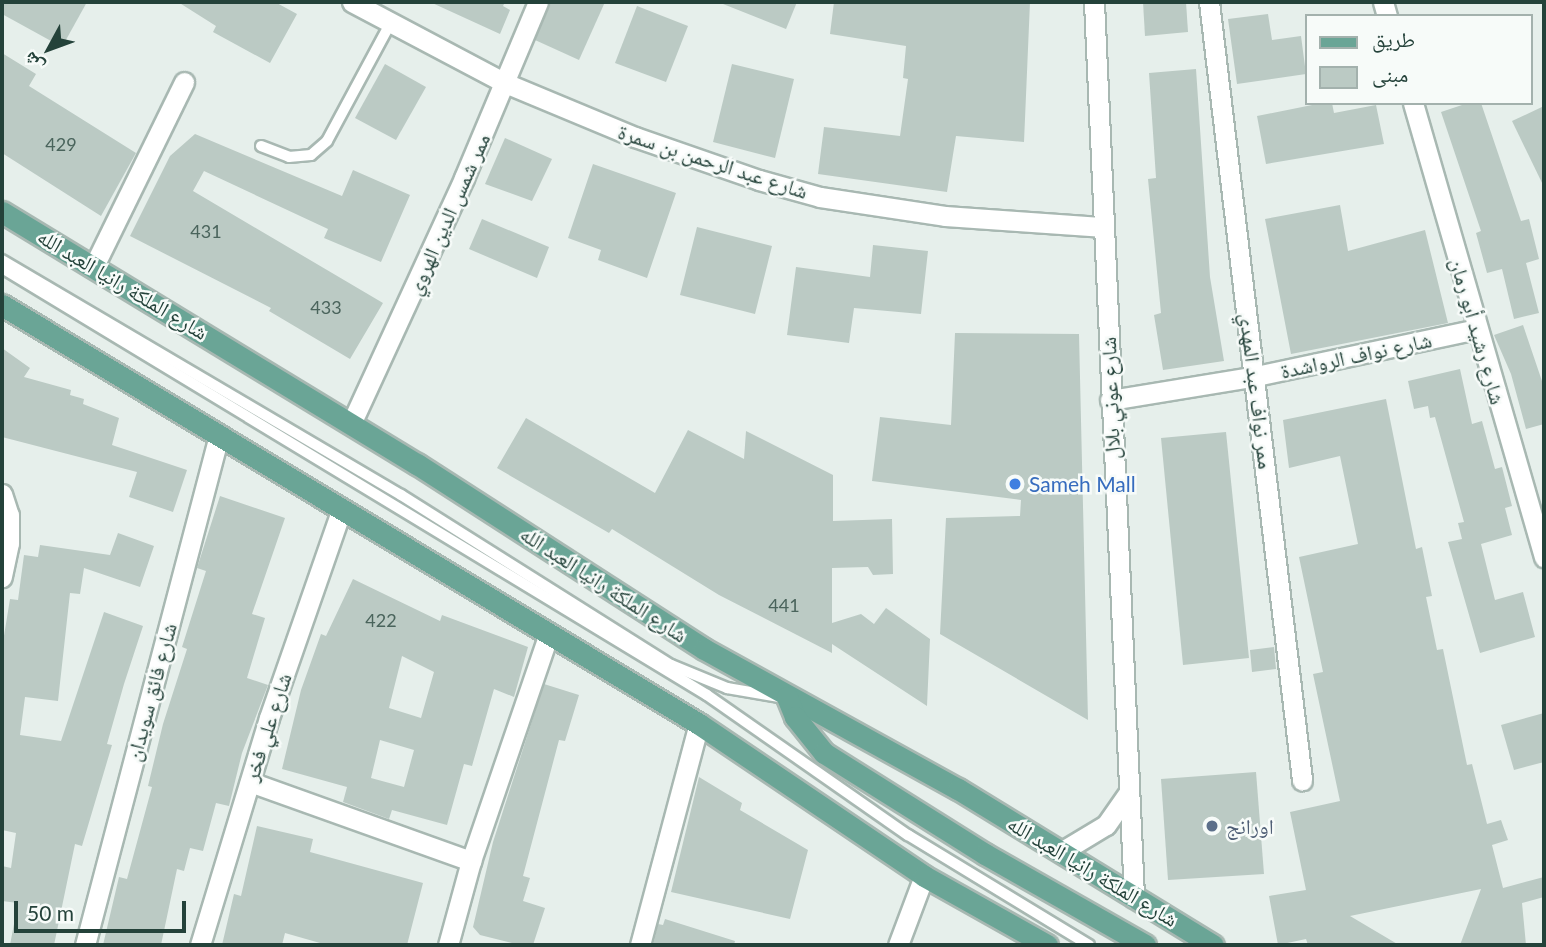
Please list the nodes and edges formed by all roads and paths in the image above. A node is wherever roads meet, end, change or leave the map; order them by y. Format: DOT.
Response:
graph roads {
  1 [pos="352,2"];
  2 [pos="538,2"];
  3 [pos="1094,2"];
  4 [pos="1209,2"];
  5 [pos="391,22"];
  6 [pos="184,82"];
  7 [pos="505,83"];
  8 [pos="1414,105"];
  9 [pos="261,146"];
  10 [pos="2,212"];
  11 [pos="1101,227"];
  12 [pos="2,260"];
  13 [pos="2,268"];
  14 [pos="93,268"];
  15 [pos="2,305"];
  16 [pos="1477,329"];
  17 [pos="1256,376"];
  18 [pos="1110,400"];
  19 [pos="351,424"];
  20 [pos="218,439"];
  21 [pos="2,494"];
  22 [pos="341,511"];
  23 [pos="1544,558"];
  24 [pos="2,577"];
  25 [pos="549,633"];
  26 [pos="786,697"];
  27 [pos="699,724"];
  28 [pos="1303,780"];
  29 [pos="250,782"];
  30 [pos="1128,793"];
  31 [pos="1061,852"];
  32 [pos="471,861"];
  33 [pos="924,876"];
  34 [pos="1134,898"];
  35 [pos="85,945"];
  36 [pos="200,945"];
  37 [pos="448,945"];
  38 [pos="639,945"];
  39 [pos="898,945"];
  40 [pos="1047,945"];
  41 [pos="1089,945"];
  42 [pos="1145,945"];
  43 [pos="1213,945"];
  1 -- 5 [label="street, شارع عبد الرحمن بن سمرة"];
  2 -- 7 [label="street, ممر شمس الدين الهروي"];
  3 -- 11 [label="street, شارع عوني بلال"];
  4 -- 17 [label="street, ممر نواف عبد المهدي"];
  5 -- 7 [label="street, شارع عبد الرحمن بن سمرة"];
  5 -- 9 [label="lane"];
  6 -- 14 [label="street"];
  7 -- 11 [label="street, شارع عبد الرحمن بن سمرة"];
  7 -- 19 [label="street, ممر شمس الدين الهروي"];
  8 -- 16 [label="street, شارع رشيد أبو رمان"];
  10 -- 14 [label="main road, شارع الملكة رانيا العبد الله"];
  11 -- 18 [label="street, شارع عوني بلال"];
  12 -- 26 [label="lane"];
  13 -- 41 [label="lane"];
  14 -- 19 [label="main road, شارع الملكة رانيا العبد الله"];
  15 -- 20 [label="main road"];
  16 -- 17 [label="street, شارع نواف الرواشدة"];
  16 -- 23 [label="street, شارع رشيد أبو رمان"];
  17 -- 18 [label="street, شارع نواف الرواشدة"];
  17 -- 28 [label="street, ممر نواف عبد المهدي"];
  18 -- 30 [label="street, شارع عوني بلال"];
  19 -- 26 [label="main road, شارع الملكة رانيا العبد الله"];
  20 -- 22 [label="main road"];
  20 -- 35 [label="street, شارع فائق سويدان"];
  21 -- 24 [label="street"];
  22 -- 25 [label="main road"];
  22 -- 29 [label="street, شارع علي فخر"];
  25 -- 27 [label="main road"];
  25 -- 32 [label="street"];
  26 -- 31 [label="main road, شارع الملكة رانيا العبد الله"];
  26 -- 42 [label="main road"];
  27 -- 33 [label="main road"];
  27 -- 38 [label="street"];
  29 -- 32 [label="street"];
  29 -- 36 [label="street, شارع علي فخر"];
  30 -- 31 [label="street"];
  30 -- 34 [label="street, شارع عوني بلال"];
  31 -- 34 [label="main road, شارع الملكة رانيا العبد الله"];
  32 -- 37 [label="street"];
  33 -- 39 [label="street"];
  33 -- 40 [label="main road"];
  34 -- 43 [label="main road, شارع الملكة رانيا العبد الله"];
}
